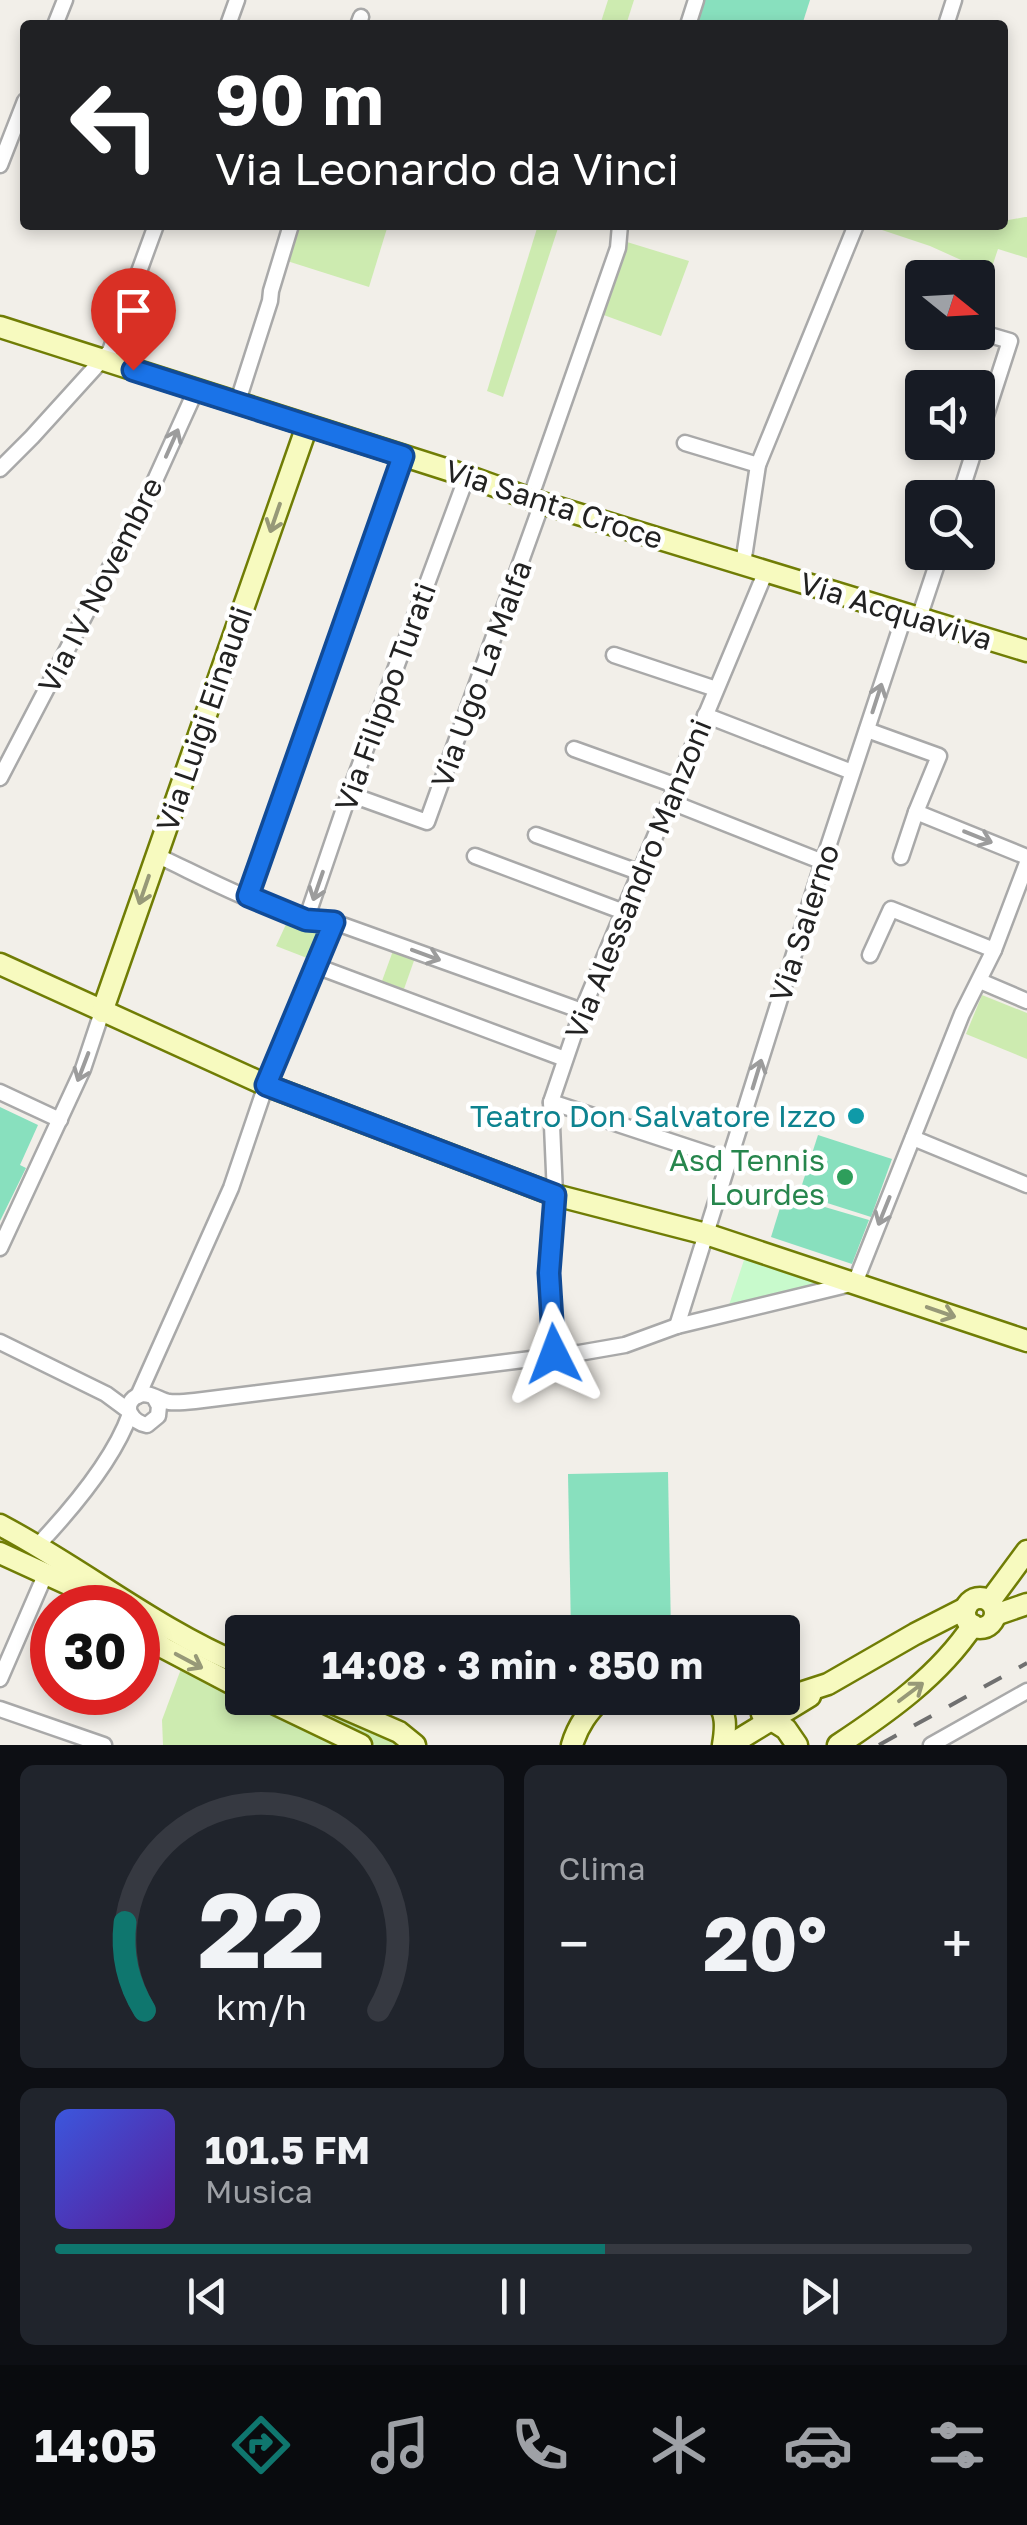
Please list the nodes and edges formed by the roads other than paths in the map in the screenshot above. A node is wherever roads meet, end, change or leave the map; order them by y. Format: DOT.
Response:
graph roads {
  1 [pos="20,114"];
  2 [pos="0,165"];
  3 [pos="154,230"];
  4 [pos="289,230"];
  5 [pos="620,230"];
  6 [pos="854,230"];
  7 [pos="0,327"];
  8 [pos="995,336"];
  9 [pos="102,359"];
  10 [pos="995,387"];
  11 [pos="196,390"];
  12 [pos="237,404"];
  13 [pos="307,426"];
  14 [pos="685,443"];
  15 [pos="403,456"];
  16 [pos="758,465"];
  17 [pos="0,468"];
  18 [pos="467,476"];
  19 [pos="536,501"];
  20 [pos="742,564"];
  21 [pos="933,570"];
  22 [pos="766,571"];
  23 [pos="912,616"];
  24 [pos="1027,651"];
  25 [pos="614,656"];
  26 [pos="716,690"];
  27 [pos="705,715"];
  28 [pos="867,730"];
  29 [pos="574,749"];
  30 [pos="852,772"];
  31 [pos="0,778"];
  32 [pos="678,786"];
  33 [pos="349,794"];
  34 [pos="671,802"];
  35 [pos="916,812"];
  36 [pos="536,835"];
  37 [pos="156,855"];
  38 [pos="475,856"];
  39 [pos="901,856"];
  40 [pos="1027,860"];
  41 [pos="823,862"];
  42 [pos="641,874"];
  43 [pos="248,896"];
  44 [pos="624,912"];
  45 [pos="306,920"];
  46 [pos="334,922"];
  47 [pos="994,950"];
  48 [pos="870,955"];
  49 [pos="0,964"];
  50 [pos="316,966"];
  51 [pos="980,980"];
  52 [pos="1027,1001"];
  53 [pos="582,1011"];
  54 [pos="102,1012"];
  55 [pos="565,1058"];
  56 [pos="266,1085"];
  57 [pos="0,1092"];
  58 [pos="552,1102"];
  59 [pos="60,1120"];
  60 [pos="913,1138"];
  61 [pos="730,1161"];
  62 [pos="1027,1185"];
  63 [pos="555,1195"];
  64 [pos="706,1234"];
  65 [pos="0,1248"];
  66 [pos="855,1283"];
  67 [pos="677,1326"];
  68 [pos="1027,1341"];
  69 [pos="0,1342"];
  70 [pos="554,1354"];
  71 [pos="140,1402"];
  72 [pos="194,1402"];
  73 [pos="151,1422"];
  74 [pos="116,1446"];
  75 [pos="0,1525"];
  76 [pos="38,1545"];
  77 [pos="1027,1550"];
  78 [pos="0,1552"];
  79 [pos="46,1572"];
  80 [pos="70,1585"];
  81 [pos="1027,1604"];
  82 [pos="992,1608"];
  83 [pos="969,1617"];
  84 [pos="160,1645"];
  85 [pos="225,1657"];
  86 [pos="0,1679"];
  87 [pos="225,1680"];
  88 [pos="828,1684"];
  89 [pos="1027,1691"];
  90 [pos="800,1693"];
  91 [pos="0,1710"];
  92 [pos="298,1715"];
  93 [pos="360,1715"];
  94 [pos="585,1715"];
  95 [pos="724,1715"];
  96 [pos="765,1715"];
  97 [pos="773,1720"];
  98 [pos="104,1745"];
  99 [pos="361,1745"];
  100 [pos="415,1745"];
  101 [pos="572,1745"];
  102 [pos="726,1745"];
  103 [pos="797,1745"];
  104 [pos="838,1745"];
  105 [pos="931,1745"];
  1 -- 2 [label="street"];
  3 -- 9 [label="street"];
  4 -- 12 [label="street"];
  5 -- 19 [label="street"];
  6 -- 16 [label="street"];
  7 -- 9 [label="street, Via Santa Croce"];
  8 -- 10 [label="street"];
  9 -- 11 [label="street, Via Santa Croce"];
  9 -- 17 [label="street"];
  11 -- 12 [label="street, Via Santa Croce"];
  31 -- 11 [label="street, Via IV Novembre, one-way"];
  12 -- 13 [label="street, Via Santa Croce"];
  13 -- 15 [label="street, Via Santa Croce"];
  13 -- 37 [label="street, Via Luigi Einaudi, one-way"];
  14 -- 16 [label="street"];
  15 -- 18 [label="street, Via Santa Croce"];
  15 -- 43 [label="street"];
  16 -- 20 [label="street"];
  18 -- 19 [label="street, Via Santa Croce"];
  18 -- 33 [label="street, Via Filippo Turati"];
  19 -- 20 [label="street, Via Santa Croce"];
  19 -- 33 [label="street, Via Ugo La Malfa"];
  20 -- 22 [label="street, Via Santa Croce"];
  21 -- 23 [label="street, Via Salerno"];
  22 -- 23 [label="street, Via Acquaviva"];
  22 -- 26 [label="street, Via Alessandro Manzoni"];
  23 -- 24 [label="street, Via Acquaviva"];
  28 -- 23 [label="street, Via Salerno, one-way"];
  25 -- 26 [label="street"];
  26 -- 27 [label="street, Via Alessandro Manzoni"];
  27 -- 30 [label="street"];
  27 -- 32 [label="street, Via Alessandro Manzoni"];
  28 -- 30 [label="street, Via Salerno"];
  28 -- 35 [label="street"];
  29 -- 32 [label="street"];
  30 -- 41 [label="street, Via Salerno"];
  32 -- 34 [label="street, Via Alessandro Manzoni"];
  33 -- 45 [label="street, Via Filippo Turati, one-way"];
  34 -- 41 [label="street"];
  34 -- 42 [label="street, Via Alessandro Manzoni"];
  35 -- 39 [label="street"];
  35 -- 40 [label="street, one-way"];
  36 -- 42 [label="street"];
  37 -- 43 [label="street"];
  37 -- 54 [label="street, Via Luigi Einaudi, one-way"];
  38 -- 44 [label="street"];
  40 -- 47 [label="street"];
  61 -- 41 [label="street, Via Salerno, one-way"];
  42 -- 44 [label="street, Via Alessandro Manzoni"];
  43 -- 45 [label="street"];
  44 -- 53 [label="street, Via Alessandro Manzoni"];
  45 -- 46 [label="street"];
  46 -- 50 [label="street"];
  46 -- 53 [label="street, one-way"];
  47 -- 48 [label="street"];
  47 -- 51 [label="street"];
  49 -- 54 [label="street"];
  50 -- 55 [label="street"];
  50 -- 56 [label="street"];
  51 -- 52 [label="street"];
  51 -- 60 [label="street"];
  53 -- 55 [label="street, Via Alessandro Manzoni"];
  54 -- 56 [label="street"];
  54 -- 59 [label="street, one-way"];
  55 -- 58 [label="street, Via Alessandro Manzoni"];
  56 -- 63 [label="street"];
  56 -- 71 [label="street"];
  57 -- 59 [label="street"];
  58 -- 61 [label="street"];
  58 -- 63 [label="street, Via Alessandro Manzoni"];
  59 -- 65 [label="street"];
  60 -- 62 [label="street"];
  60 -- 66 [label="street, one-way"];
  61 -- 64 [label="street, Via Salerno"];
  63 -- 64 [label="street"];
  63 -- 70 [label="street, Via Alessandro Manzoni"];
  64 -- 66 [label="street"];
  64 -- 67 [label="street, Via Salerno"];
  66 -- 67 [label="street"];
  66 -- 68 [label="street, one-way"];
  67 -- 70 [label="street"];
  69 -- 71 [label="street"];
  70 -- 72 [label="street"];
  71 -- 72 [label="street"];
  71 -- 73 [label="street"];
  71 -- 73 [label="street"];
  71 -- 74 [label="street"];
  72 -- 73 [label="street"];
  73 -- 74 [label="street"];
  74 -- 76 [label="street"];
  75 -- 76 [label="street"];
  76 -- 85 [label="street"];
  77 -- 82 [label="street"];
  78 -- 79 [label="street"];
  79 -- 80 [label="street"];
  79 -- 86 [label="street"];
  81 -- 82 [label="street"];
  82 -- 83 [label="street"];
  83 -- 88 [label="street"];
  104 -- 83 [label="street, one-way"];
  84 -- 87 [label="street, one-way"];
  88 -- 90 [label="street"];
  88 -- 97 [label="street"];
  89 -- 105 [label="street"];
  91 -- 98 [label="street"];
  92 -- 99 [label="street"];
  93 -- 100 [label="street"];
  94 -- 101 [label="street"];
  95 -- 102 [label="street"];
  96 -- 97 [label="street"];
  97 -- 102 [label="street"];
  97 -- 103 [label="street"];
}
